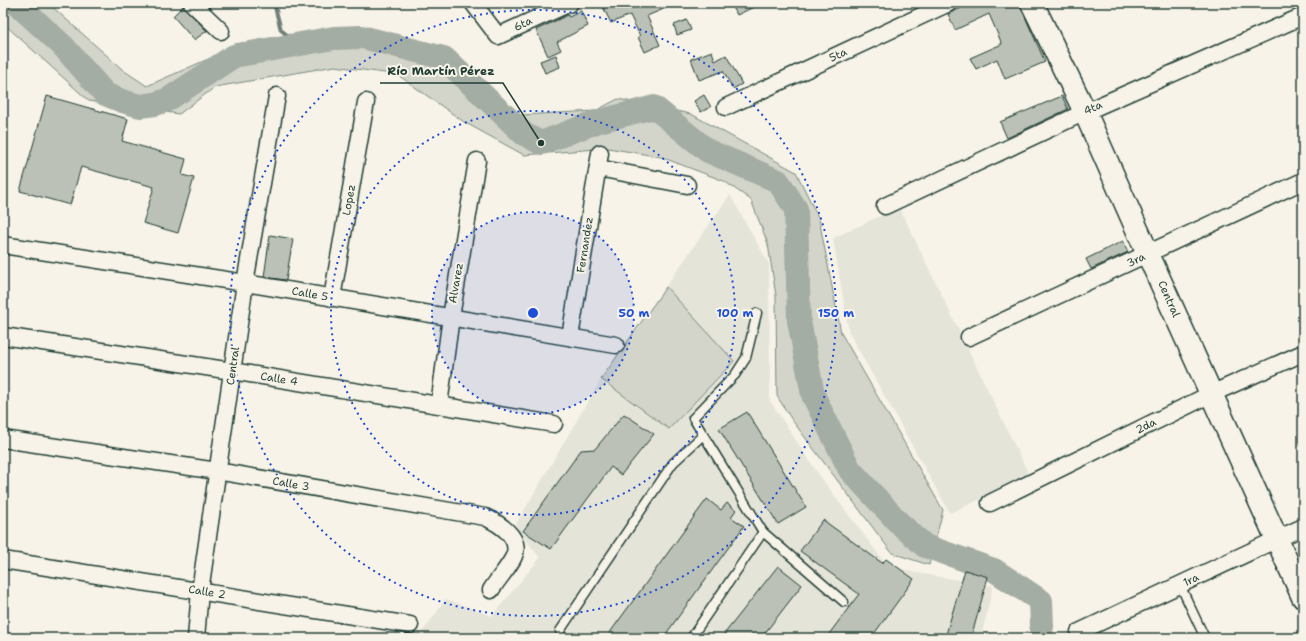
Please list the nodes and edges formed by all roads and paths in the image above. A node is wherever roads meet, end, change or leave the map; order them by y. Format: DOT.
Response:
graph roads {
  1 [pos="192,3"];
  2 [pos="473,3"];
  3 [pos="570,3"];
  4 [pos="949,3"];
  5 [pos="1032,3"];
  6 [pos="1303,16"];
  7 [pos="221,31"];
  8 [pos="277,96"];
  9 [pos="366,102"];
  10 [pos="726,107"];
  11 [pos="1085,112"];
  12 [pos="477,161"];
  13 [pos="1303,181"];
  14 [pos="687,186"];
  15 [pos="885,206"];
  16 [pos="3,245"];
  17 [pos="1148,254"];
  18 [pos="245,283"];
  19 [pos="332,298"];
  20 [pos="757,313"];
  21 [pos="451,317"];
  22 [pos="3,336"];
  23 [pos="570,337"];
  24 [pos="969,337"];
  25 [pos="616,345"];
  26 [pos="1303,353"];
  27 [pos="232,371"];
  28 [pos="1211,394"];
  29 [pos="439,405"];
  30 [pos="554,424"];
  31 [pos="703,435"];
  32 [pos="3,439"];
  33 [pos="217,471"];
  34 [pos="990,503"];
  35 [pos="1303,527"];
  36 [pos="763,532"];
  37 [pos="1277,538"];
  38 [pos="3,560"];
  39 [pos="1180,585"];
  40 [pos="491,590"];
  41 [pos="200,591"];
  42 [pos="1303,597"];
  43 [pos="844,602"];
  44 [pos="410,625"];
  45 [pos="560,631"];
  46 [pos="1079,632"];
  47 [pos="196,638"];
  48 [pos="691,638"];
  49 [pos="1205,638"];
  1 -- 7 [label="street"];
  2 -- 3 [label="street, 6ta"];
  4 -- 10 [label="street, 5ta"];
  5 -- 11 [label="main road, Central"];
  6 -- 11 [label="street, 4ta"];
  8 -- 18 [label="street, Central"];
  9 -- 19 [label="street, Lopez"];
  11 -- 15 [label="street, 4ta"];
  11 -- 17 [label="main road, Central"];
  12 -- 21 [label="street, Alvarez"];
  13 -- 17 [label="street, 3ra"];
  14 -- 23 [label="street, Fernandez"];
  16 -- 18 [label="street, Calle 5"];
  17 -- 24 [label="street, 3ra"];
  17 -- 28 [label="main road, Central"];
  18 -- 19 [label="street, Calle 5"];
  18 -- 27 [label="street, Central"];
  19 -- 21 [label="street, Calle 5"];
  20 -- 31 [label="lane"];
  21 -- 23 [label="street, Calle 5"];
  21 -- 29 [label="street, Alvarez"];
  22 -- 27 [label="street, Calle 4"];
  23 -- 25 [label="street, Calle 5"];
  26 -- 28 [label="street, 2da"];
  27 -- 29 [label="street, Calle 4"];
  27 -- 33 [label="street, Central"];
  28 -- 34 [label="street, 2da"];
  28 -- 37 [label="main road, Central"];
  29 -- 30 [label="street, Calle 4"];
  31 -- 36 [label="lane"];
  31 -- 45 [label="lane"];
  32 -- 33 [label="street, Calle 3"];
  33 -- 40 [label="street, Calle 3"];
  33 -- 41 [label="street, Central"];
  35 -- 37 [label="street, 1ra"];
  36 -- 43 [label="lane"];
  36 -- 48 [label="lane"];
  37 -- 39 [label="street, 1ra"];
  37 -- 42 [label="main road, Central"];
  38 -- 41 [label="street, Calle 2"];
  39 -- 46 [label="street, 1ra"];
  39 -- 49 [label="lane"];
  41 -- 44 [label="street, Calle 2"];
  41 -- 47 [label="street, Central"];
}
